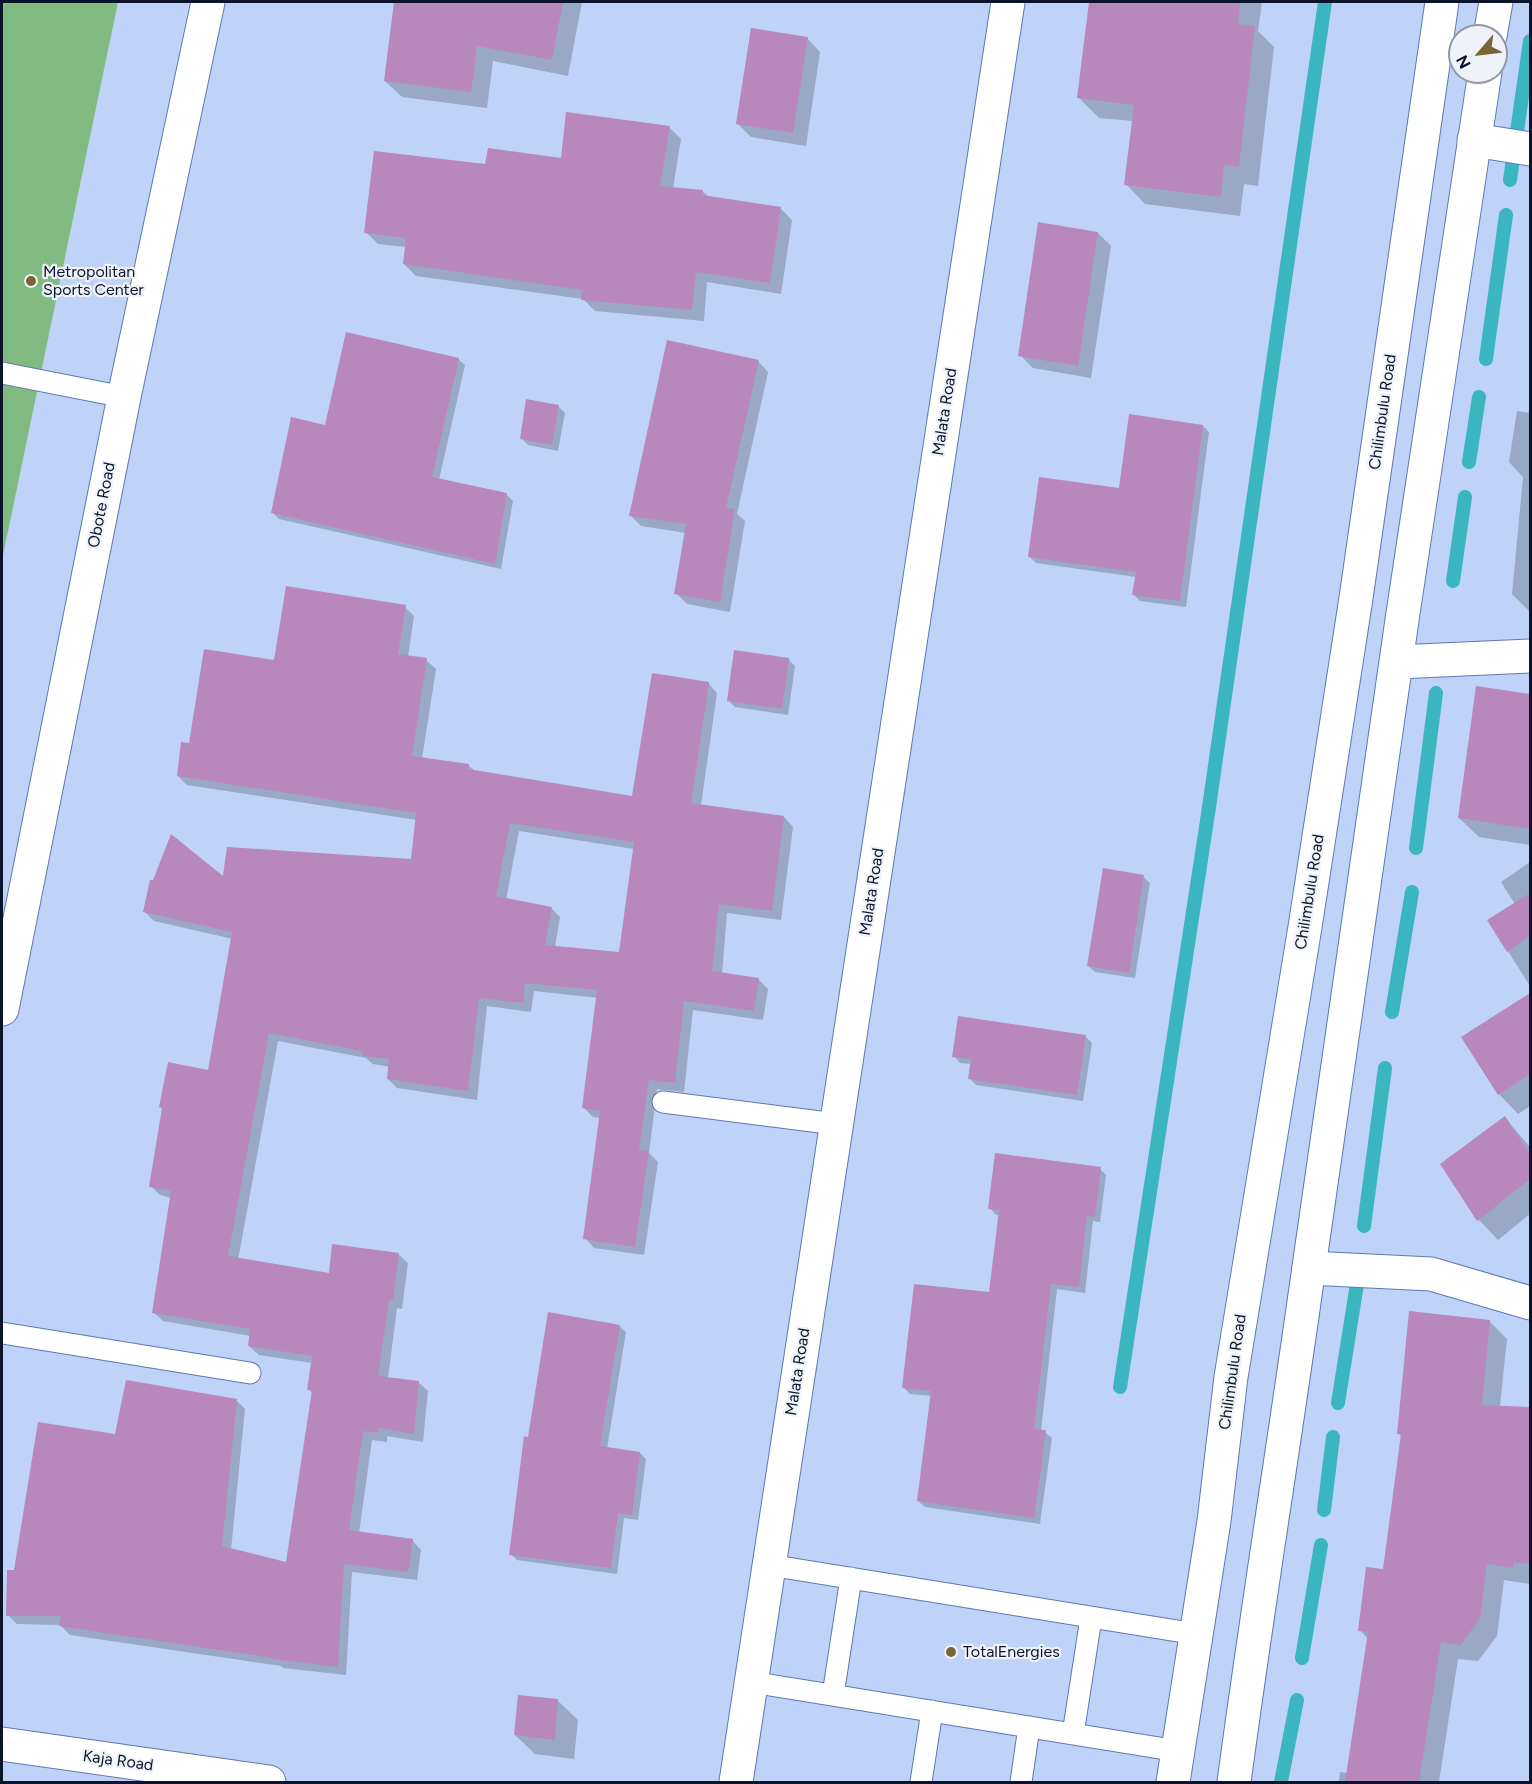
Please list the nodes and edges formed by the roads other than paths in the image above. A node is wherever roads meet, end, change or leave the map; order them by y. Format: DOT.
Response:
graph roads {
  1 [pos="208,2"];
  2 [pos="1008,2"];
  3 [pos="1442,2"];
  4 [pos="1496,2"];
  5 [pos="1492,24"];
  6 [pos="1483,84"];
  7 [pos="1474,140"];
  8 [pos="1530,149"];
  9 [pos="2,373"];
  10 [pos="124,398"];
  11 [pos="1530,656"];
  12 [pos="1398,662"];
  13 [pos="2,1009"];
  14 [pos="663,1102"];
  15 [pos="836,1124"];
  16 [pos="1309,1268"];
  17 [pos="1530,1304"];
  18 [pos="2,1333"];
  19 [pos="250,1373"];
  20 [pos="769,1565"];
  21 [pos="851,1578"];
  22 [pos="1091,1618"];
  23 [pos="1196,1634"];
  24 [pos="751,1682"];
  25 [pos="833,1695"];
  26 [pos="932,1711"];
  27 [pos="1029,1727"];
  28 [pos="1073,1734"];
  29 [pos="2,1744"];
  30 [pos="1178,1751"];
  31 [pos="269,1782"];
  32 [pos="736,1782"];
  33 [pos="921,1782"];
  34 [pos="1021,1782"];
  35 [pos="1173,1782"];
  36 [pos="1234,1782"];
  1 -- 10 [label="main road, Obote Road"];
  2 -- 15 [label="main road, Malata Road"];
  3 -- 23 [label="main road, Chilimbulu Road"];
  4 -- 5 [label="main road"];
  6 -- 7 [label="main road"];
  7 -- 8 [label="main road"];
  7 -- 12 [label="main road"];
  9 -- 10 [label="lane"];
  10 -- 13 [label="main road, Obote Road"];
  11 -- 12 [label="main road"];
  12 -- 16 [label="main road"];
  14 -- 15 [label="lane"];
  15 -- 20 [label="main road, Malata Road"];
  16 -- 17 [label="main road"];
  16 -- 36 [label="main road"];
  18 -- 19 [label="lane"];
  20 -- 21 [label="lane"];
  20 -- 24 [label="main road, Malata Road"];
  21 -- 22 [label="lane"];
  21 -- 25 [label="lane"];
  22 -- 23 [label="lane"];
  22 -- 28 [label="lane"];
  23 -- 30 [label="main road, Chilimbulu Road"];
  24 -- 25 [label="lane"];
  24 -- 32 [label="main road, Malata Road"];
  25 -- 26 [label="lane"];
  26 -- 27 [label="lane"];
  26 -- 33 [label="lane"];
  27 -- 28 [label="lane"];
  27 -- 34 [label="lane"];
  28 -- 30 [label="lane"];
  29 -- 31 [label="main road, Kaja Road"];
  30 -- 35 [label="main road, Chilimbulu Road"];
}
